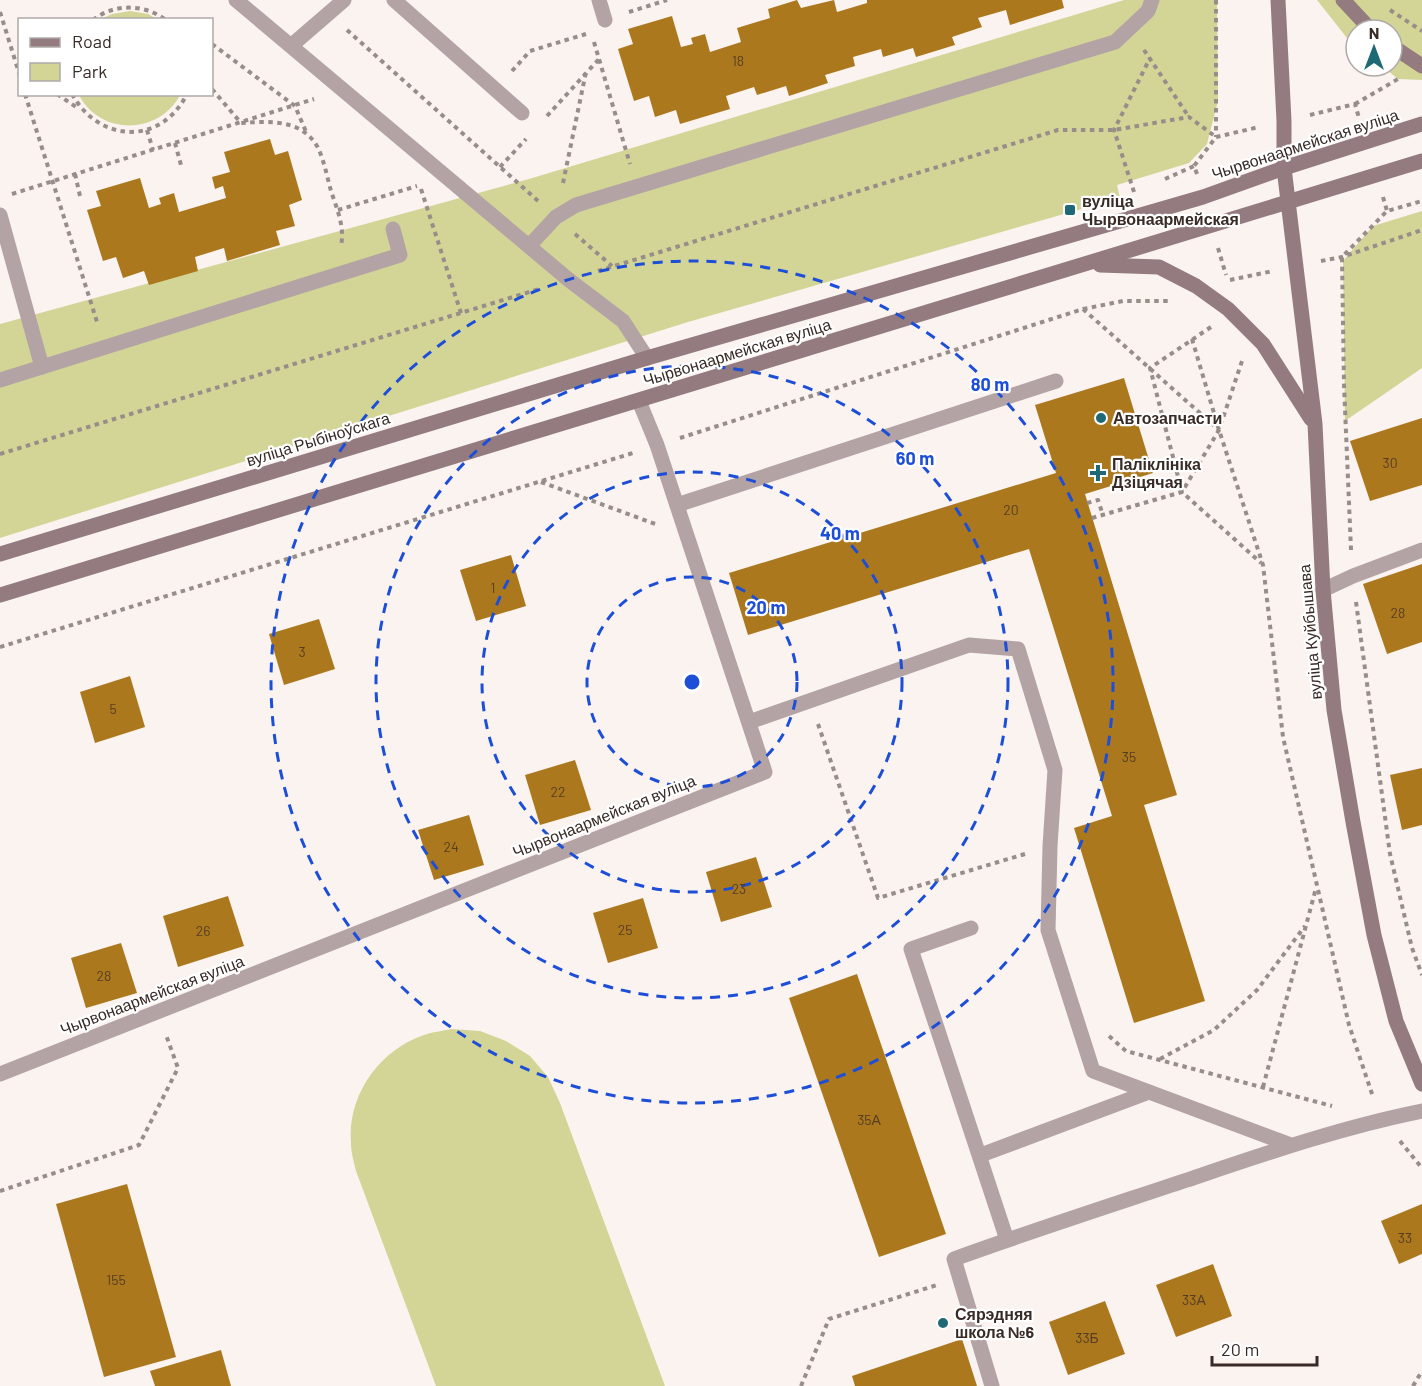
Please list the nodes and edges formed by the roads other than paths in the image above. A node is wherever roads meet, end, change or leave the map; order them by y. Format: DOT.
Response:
graph roads {
  1 [pos="236,0"];
  2 [pos="344,0"];
  3 [pos="394,0"];
  4 [pos="599,0"];
  5 [pos="1152,0"];
  6 [pos="1278,0"];
  7 [pos="1343,0"];
  8 [pos="1360,18"];
  9 [pos="605,20"];
  10 [pos="292,45"];
  11 [pos="1404,53"];
  12 [pos="1422,66"];
  13 [pos="522,113"];
  14 [pos="1422,124"];
  15 [pos="1422,161"];
  16 [pos="1284,168"];
  17 [pos="1287,203"];
  18 [pos="0,215"];
  19 [pos="393,229"];
  20 [pos="529,246"];
  21 [pos="1086,265"];
  22 [pos="647,358"];
  23 [pos="42,367"];
  24 [pos="0,380"];
  25 [pos="1056,381"];
  26 [pos="639,401"];
  27 [pos="1314,424"];
  28 [pos="677,505"];
  29 [pos="1422,550"];
  30 [pos="0,554"];
  31 [pos="1323,590"];
  32 [pos="0,595"];
  33 [pos="748,722"];
  34 [pos="971,928"];
  35 [pos="0,1074"];
  36 [pos="1422,1084"];
  37 [pos="1149,1092"];
  38 [pos="1422,1111"];
  39 [pos="1291,1145"];
  40 [pos="981,1155"];
  41 [pos="1008,1240"];
  42 [pos="992,1386"];
  1 -- 10 [label="street"];
  2 -- 10 [label="street"];
  3 -- 13 [label="street"];
  4 -- 9 [label="street"];
  5 -- 20 [label="street"];
  6 -- 16 [label="main road, вуліца Куйбышава"];
  7 -- 8 [label="main road"];
  10 -- 20 [label="street"];
  11 -- 12 [label="main road"];
  14 -- 16 [label="main road, Чырвонаармейская вуліца"];
  15 -- 17 [label="main road, Чырвонаармейская вуліца"];
  16 -- 17 [label="main road, вуліца Куйбышава"];
  16 -- 22 [label="main road, Чырвонаармейская вуліца"];
  17 -- 21 [label="main road, Чырвонаармейская вуліца"];
  17 -- 27 [label="main road, вуліца Куйбышава"];
  18 -- 23 [label="street"];
  19 -- 23 [label="street"];
  20 -- 22 [label="street"];
  21 -- 26 [label="main road, Чырвонаармейская вуліца"];
  21 -- 27 [label="main road"];
  22 -- 30 [label="main road, вуліца Рыбіноўскага"];
  23 -- 24 [label="street"];
  25 -- 28 [label="street"];
  26 -- 28 [label="street, Чырвонаармейская вуліца"];
  26 -- 32 [label="main road"];
  27 -- 31 [label="main road, вуліца Куйбышава"];
  28 -- 33 [label="street, Чырвонаармейская вуліца"];
  29 -- 31 [label="street"];
  31 -- 36 [label="main road, вуліца Куйбышава"];
  33 -- 35 [label="street, Чырвонаармейская вуліца"];
  33 -- 37 [label="street"];
  34 -- 40 [label="street"];
  37 -- 39 [label="street"];
  37 -- 40 [label="street"];
  38 -- 39 [label="street"];
  39 -- 41 [label="street"];
  40 -- 41 [label="street"];
  41 -- 42 [label="street"];
}
